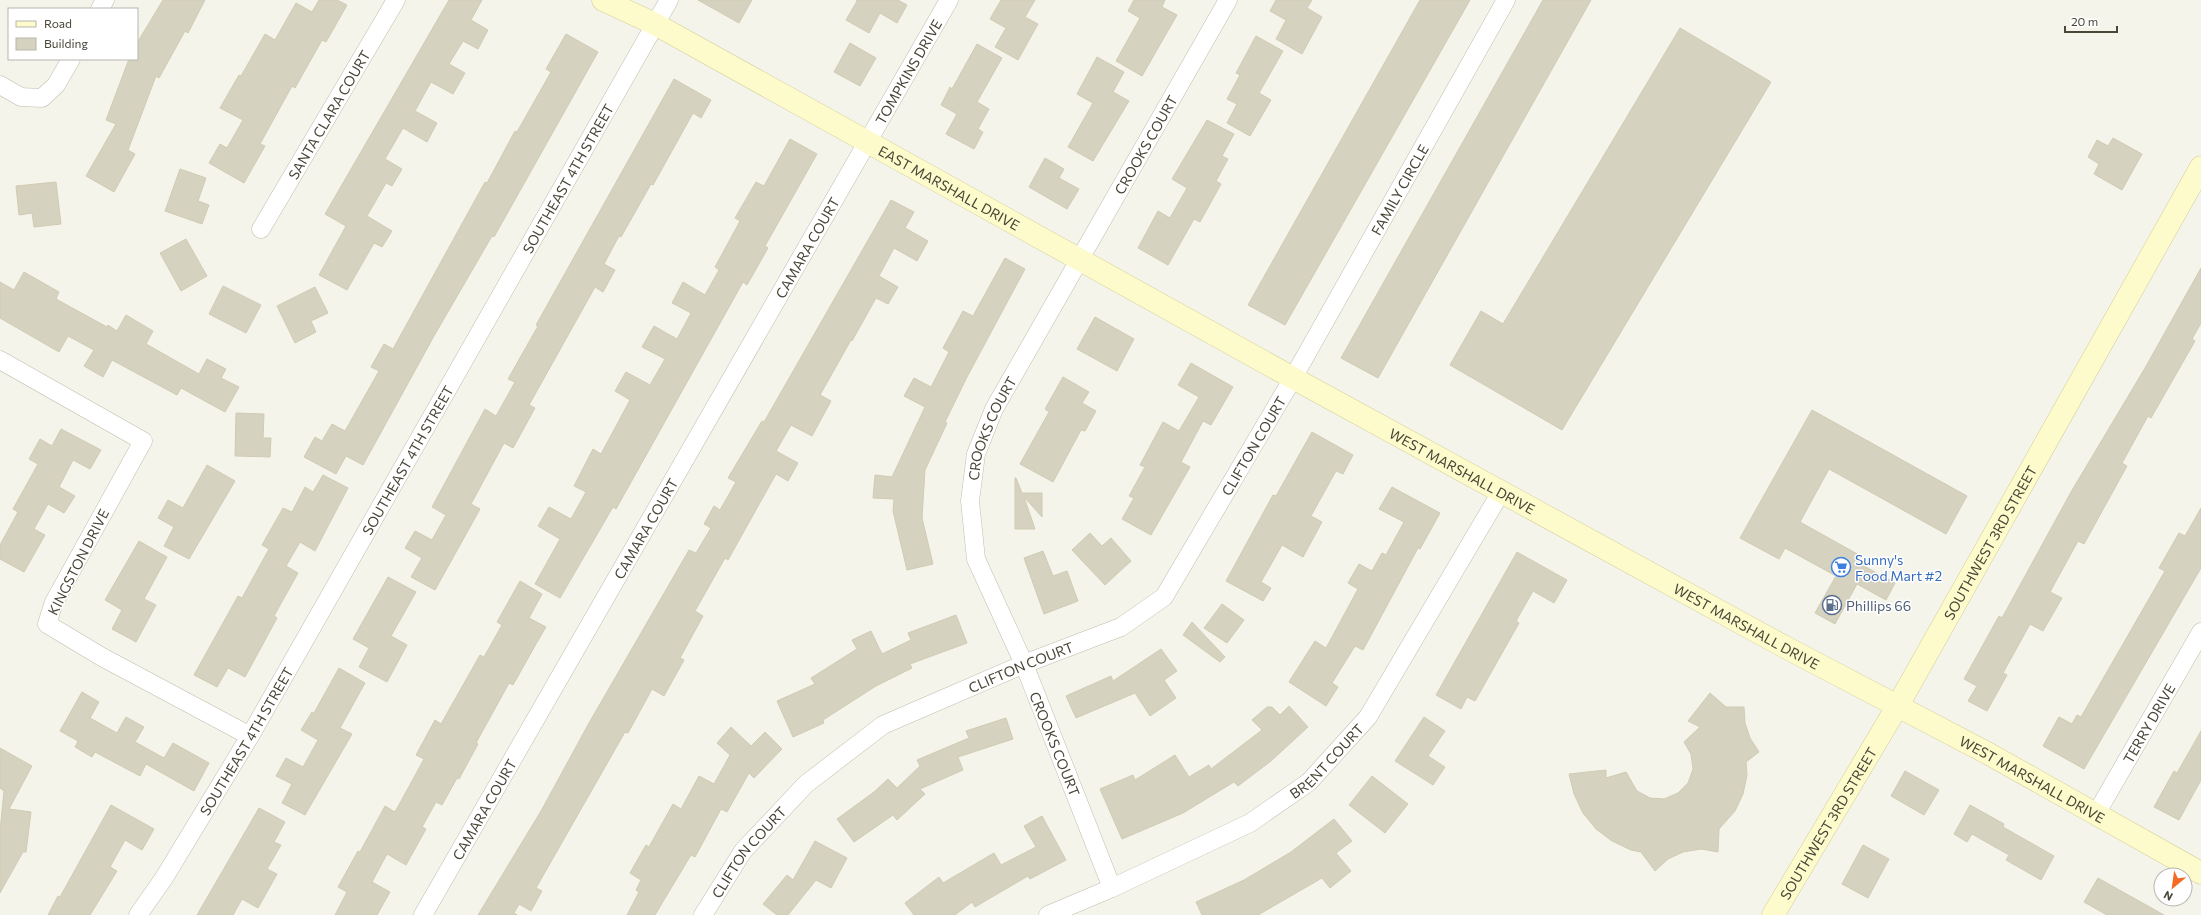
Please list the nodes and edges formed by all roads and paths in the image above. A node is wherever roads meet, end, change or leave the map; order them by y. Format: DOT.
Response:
graph roads {
  1 [pos="396,0"];
  2 [pos="603,0"];
  3 [pos="669,0"];
  4 [pos="949,0"];
  5 [pos="1228,0"];
  6 [pos="1506,0"];
  7 [pos="655,24"];
  8 [pos="70,60"];
  9 [pos="0,85"];
  10 [pos="867,142"];
  11 [pos="2201,167"];
  12 [pos="261,229"];
  13 [pos="1078,259"];
  14 [pos="0,360"];
  15 [pos="1293,378"];
  16 [pos="1501,492"];
  17 [pos="2201,632"];
  18 [pos="1024,664"];
  19 [pos="1897,707"];
  20 [pos="250,736"];
  21 [pos="2096,814"];
  22 [pos="2201,873"];
  23 [pos="1112,888"];
  24 [pos="138,915"];
  25 [pos="423,915"];
  26 [pos="703,915"];
  27 [pos="1048,915"];
  28 [pos="1773,915"];
  1 -- 12 [label="street, SANTA CLARA COURT"];
  2 -- 7 [label="main road, EAST MARSHALL DRIVE"];
  3 -- 7 [label="street, SOUTHEAST 4TH STREET"];
  4 -- 10 [label="street, TOMPKINS DRIVE"];
  5 -- 13 [label="street, CROOKS COURT"];
  6 -- 15 [label="street, FAMILY CIRCLE"];
  7 -- 10 [label="main road, EAST MARSHALL DRIVE"];
  7 -- 20 [label="street, SOUTHEAST 4TH STREET"];
  8 -- 9 [label="street"];
  10 -- 13 [label="main road, EAST MARSHALL DRIVE"];
  10 -- 25 [label="street, CAMARA COURT"];
  11 -- 19 [label="main road, SOUTHWEST 3RD STREET"];
  13 -- 15 [label="main road, EAST MARSHALL DRIVE"];
  13 -- 18 [label="street, CROOKS COURT"];
  14 -- 20 [label="street, KINGSTON DRIVE"];
  15 -- 16 [label="main road, WEST MARSHALL DRIVE"];
  15 -- 18 [label="street, CLIFTON COURT"];
  16 -- 19 [label="main road, WEST MARSHALL DRIVE"];
  16 -- 23 [label="street, BRENT COURT"];
  17 -- 21 [label="street, TERRY DRIVE"];
  18 -- 23 [label="street, CROOKS COURT"];
  18 -- 26 [label="street, CLIFTON COURT"];
  19 -- 21 [label="main road, WEST MARSHALL DRIVE"];
  19 -- 28 [label="main road, SOUTHWEST 3RD STREET"];
  20 -- 24 [label="street, SOUTHEAST 4TH STREET"];
  21 -- 22 [label="main road, WEST MARSHALL DRIVE"];
  23 -- 27 [label="street, BRENT COURT"];
}
